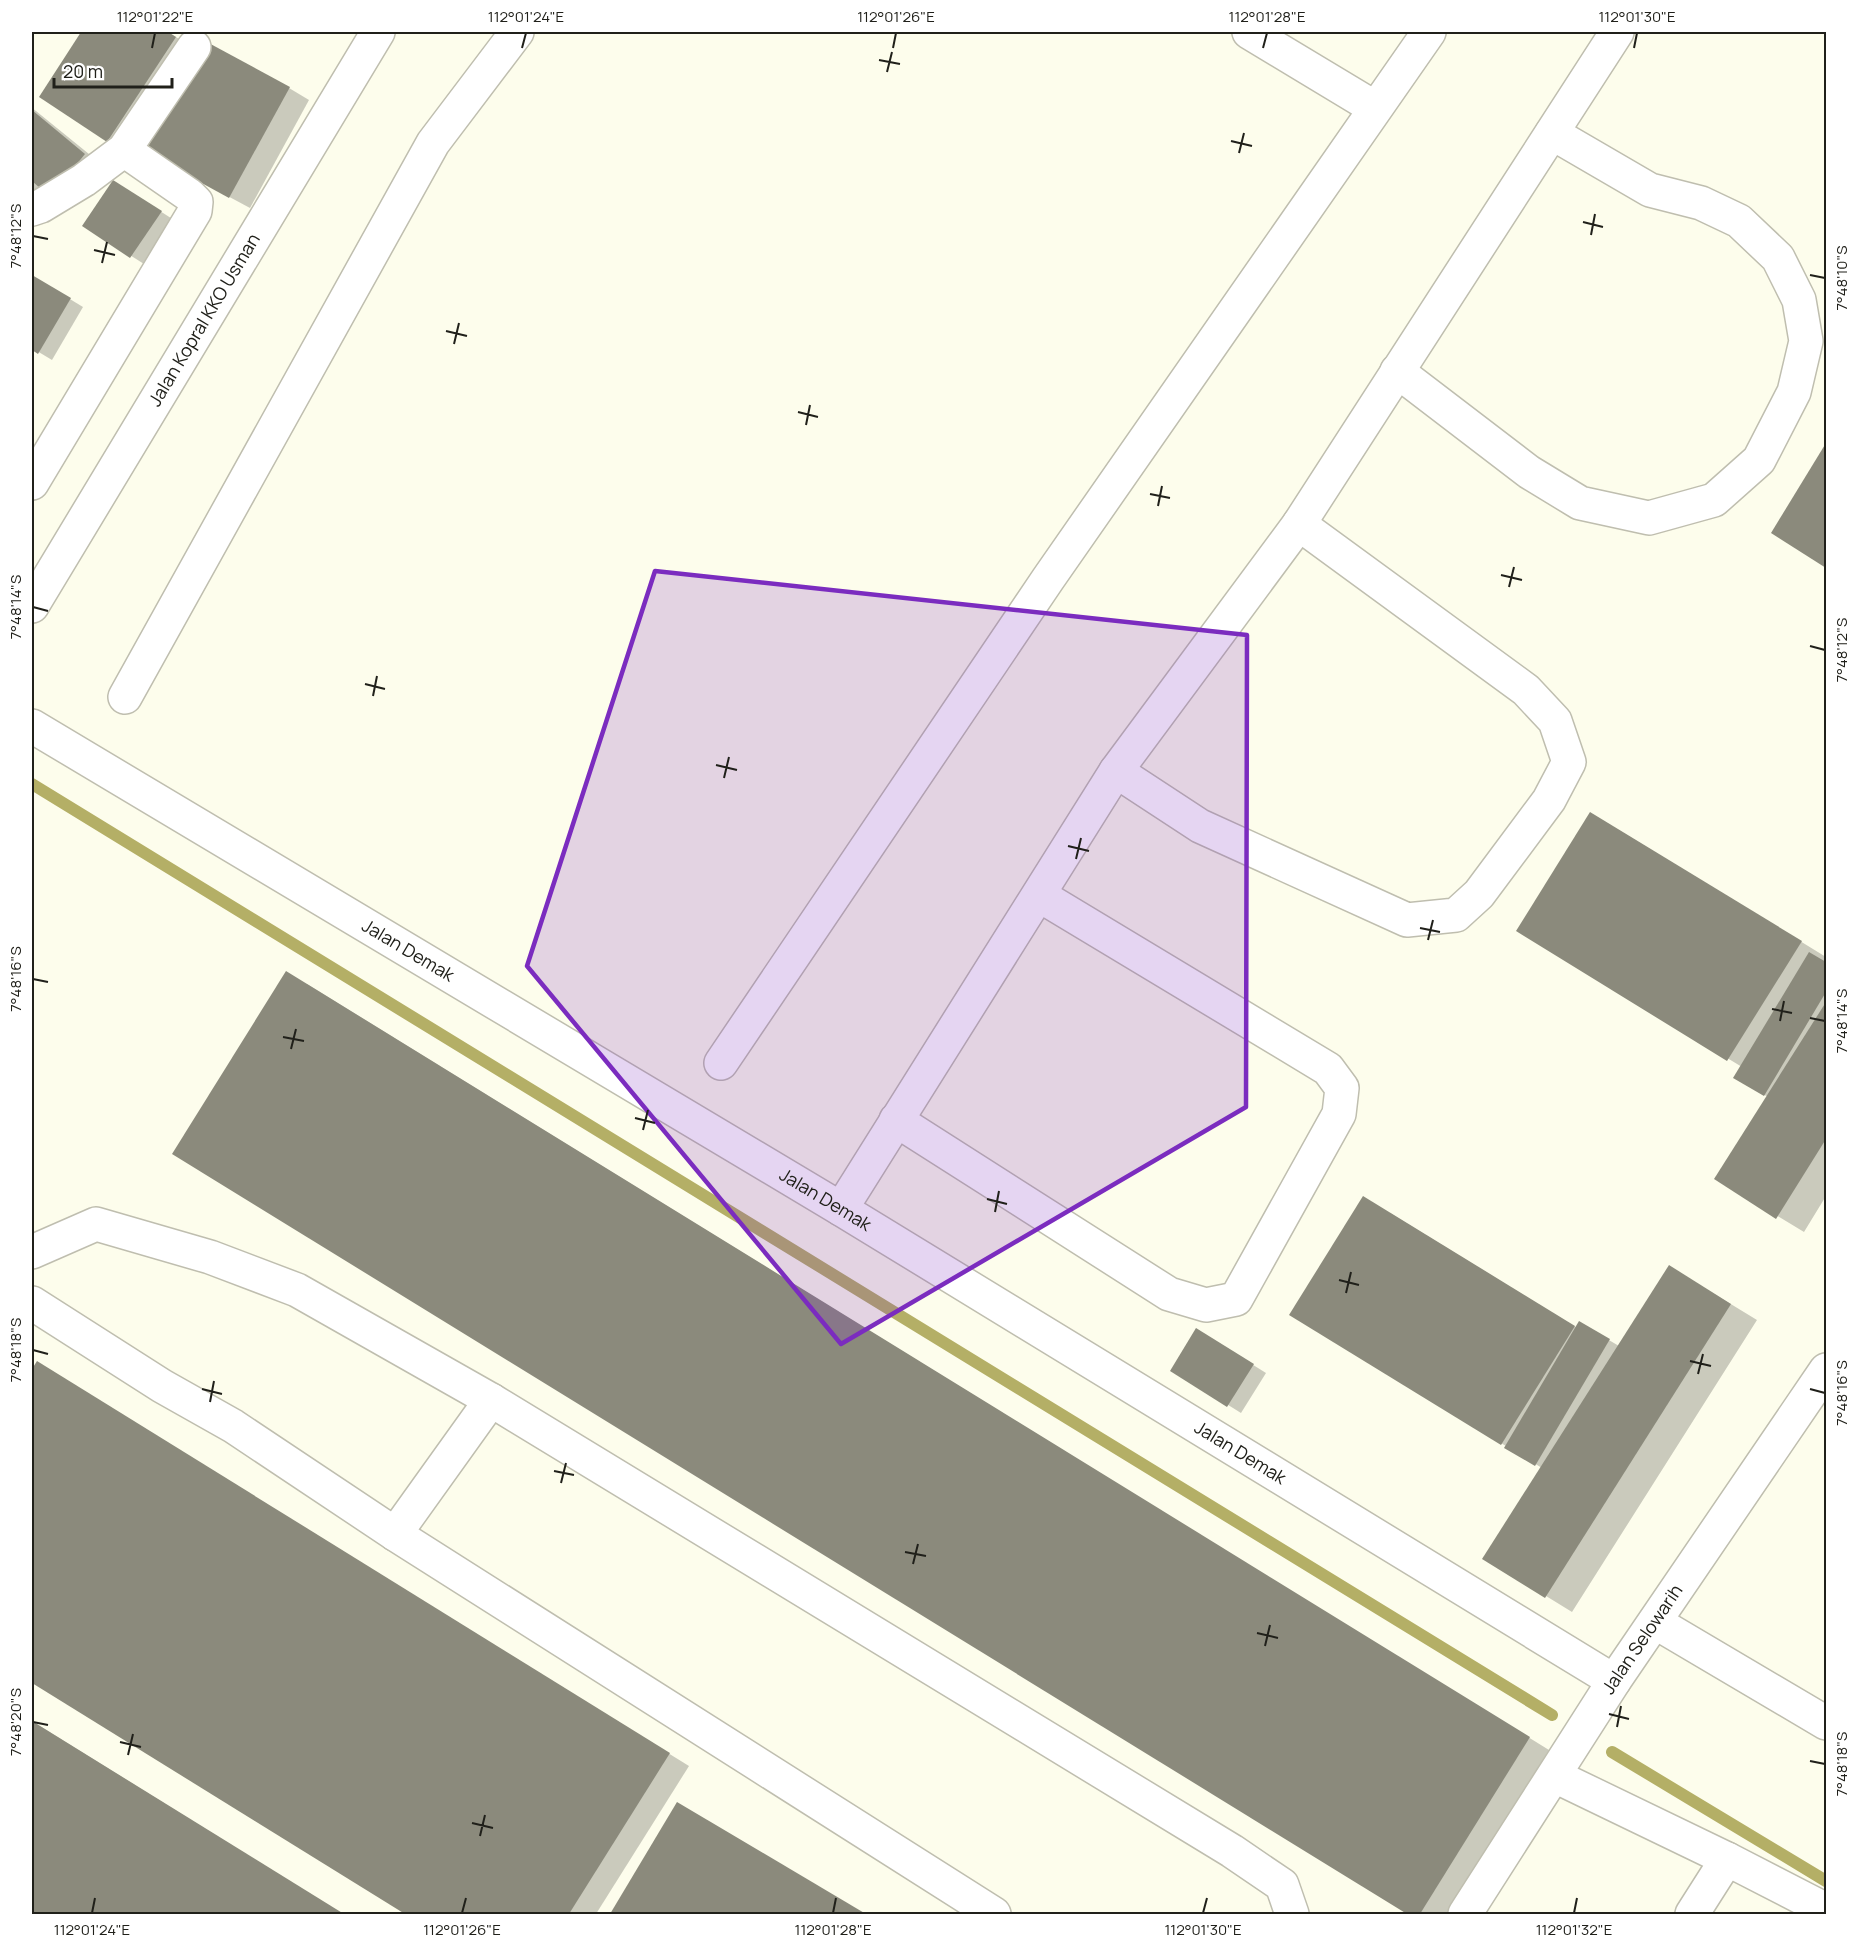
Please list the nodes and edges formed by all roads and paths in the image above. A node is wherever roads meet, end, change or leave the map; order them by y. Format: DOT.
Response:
graph roads {
  1 [pos="378,32"];
  2 [pos="517,32"];
  3 [pos="1248,32"];
  4 [pos="1428,32"];
  5 [pos="1617,32"];
  6 [pos="194,47"];
  7 [pos="1375,108"];
  8 [pos="1552,133"];
  9 [pos="124,150"];
  10 [pos="32,209"];
  11 [pos="1397,371"];
  12 [pos="32,483"];
  13 [pos="1299,524"];
  14 [pos="32,606"];
  15 [pos="125,697"];
  16 [pos="32,726"];
  17 [pos="1116,771"];
  18 [pos="1039,895"];
  19 [pos="721,1063"];
  20 [pos="896,1120"];
  21 [pos="841,1209"];
  22 [pos="32,1252"];
  23 [pos="32,1304"];
  24 [pos="1827,1370"];
  25 [pos="491,1400"];
  26 [pos="395,1534"];
  27 [pos="1655,1622"];
  28 [pos="1614,1681"];
  29 [pos="1827,1723"];
  30 [pos="1555,1776"];
  31 [pos="1726,1859"];
  32 [pos="1827,1910"];
  33 [pos="994,1914"];
  34 [pos="1292,1914"];
  35 [pos="1465,1914"];
  36 [pos="1692,1914"];
  1 -- 14 [label="main road, Jalan Kopral KKO Usman"];
  2 -- 15 [label="main road"];
  3 -- 7 [label="main road"];
  4 -- 7 [label="main road"];
  5 -- 8 [label="main road"];
  6 -- 9 [label="main road"];
  7 -- 19 [label="main road"];
  8 -- 11 [label="main road"];
  8 -- 11 [label="main road"];
  9 -- 10 [label="main road"];
  9 -- 12 [label="main road"];
  11 -- 13 [label="main road"];
  13 -- 17 [label="main road"];
  13 -- 17 [label="main road"];
  16 -- 21 [label="main road, Jalan Demak"];
  17 -- 18 [label="main road"];
  18 -- 20 [label="main road"];
  18 -- 20 [label="main road"];
  20 -- 21 [label="main road"];
  21 -- 28 [label="main road, Jalan Demak"];
  22 -- 25 [label="main road"];
  23 -- 26 [label="main road"];
  24 -- 27 [label="main road, Jalan Selowarih"];
  25 -- 26 [label="main road"];
  25 -- 34 [label="main road"];
  26 -- 33 [label="main road"];
  27 -- 28 [label="main road, Jalan Selowarih"];
  27 -- 29 [label="main road"];
  28 -- 30 [label="main road, Jalan Selowarih"];
  30 -- 31 [label="main road"];
  30 -- 35 [label="main road, Jalan Selowarih"];
  31 -- 32 [label="main road"];
  31 -- 36 [label="main road"];
}
